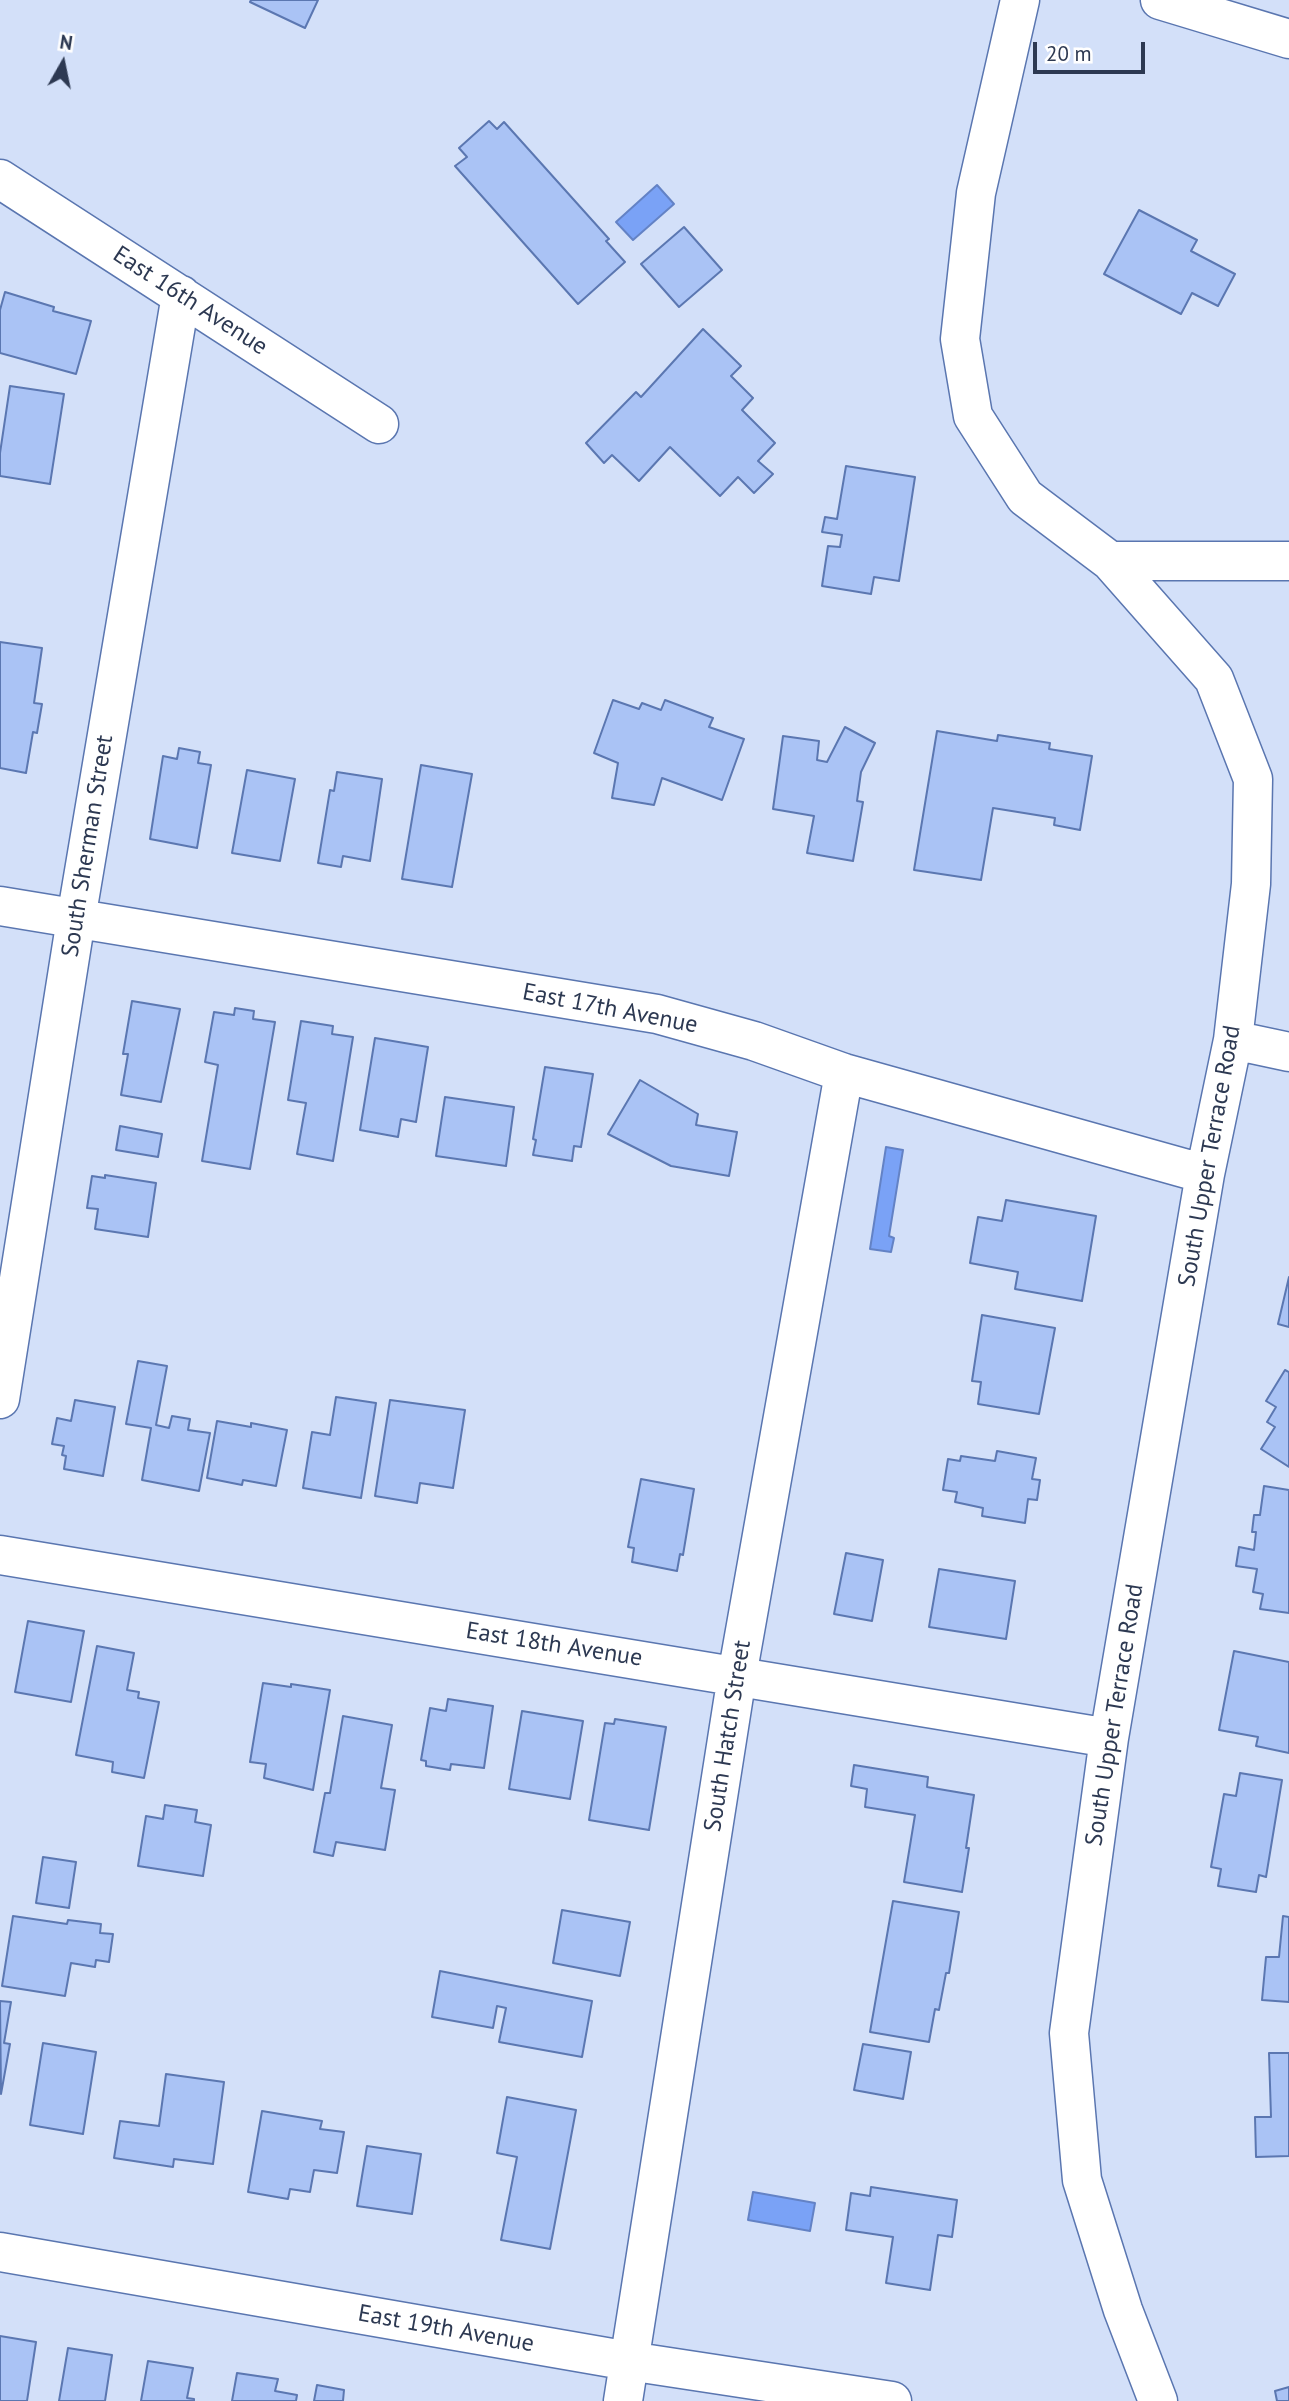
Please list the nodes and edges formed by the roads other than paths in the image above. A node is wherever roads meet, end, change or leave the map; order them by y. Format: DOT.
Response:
graph roads {
  1 [pos="1020,0"];
  2 [pos="1160,0"];
  3 [pos="1289,39"];
  4 [pos="0,179"];
  5 [pos="181,295"];
  6 [pos="379,424"];
  7 [pos="1110,561"];
  8 [pos="1289,561"];
  9 [pos="0,906"];
  10 [pos="76,919"];
  11 [pos="1233,1041"];
  12 [pos="1289,1052"];
  13 [pos="844,1073"];
  14 [pos="1205,1174"];
  15 [pos="0,1399"];
  16 [pos="0,1555"];
  17 [pos="737,1676"];
  18 [pos="1109,1738"];
  19 [pos="0,2252"];
  20 [pos="629,2361"];
  21 [pos="623,2401"];
  22 [pos="892,2401"];
  23 [pos="1158,2401"];
  1 -- 7 [label="street, South Upper Terrace Road"];
  2 -- 3 [label="street"];
  4 -- 5 [label="street, East 16th Avenue"];
  5 -- 6 [label="street, East 16th Avenue"];
  5 -- 10 [label="street, South Sherman Street"];
  7 -- 8 [label="street"];
  7 -- 11 [label="street, South Upper Terrace Road"];
  9 -- 10 [label="street, East 17th Avenue"];
  10 -- 13 [label="street, East 17th Avenue"];
  10 -- 15 [label="street, South Sherman Street"];
  11 -- 12 [label="street"];
  11 -- 14 [label="street, South Upper Terrace Road"];
  13 -- 14 [label="street, East 17th Avenue"];
  13 -- 17 [label="street, South Hatch Street"];
  14 -- 18 [label="street, South Upper Terrace Road"];
  16 -- 17 [label="street, East 18th Avenue"];
  17 -- 18 [label="street, East 18th Avenue"];
  17 -- 20 [label="street, South Hatch Street"];
  18 -- 23 [label="street, South Upper Terrace Road"];
  19 -- 20 [label="street, East 19th Avenue"];
  20 -- 21 [label="street, South Hatch Street"];
  20 -- 22 [label="street, East 19th Avenue"];
}
